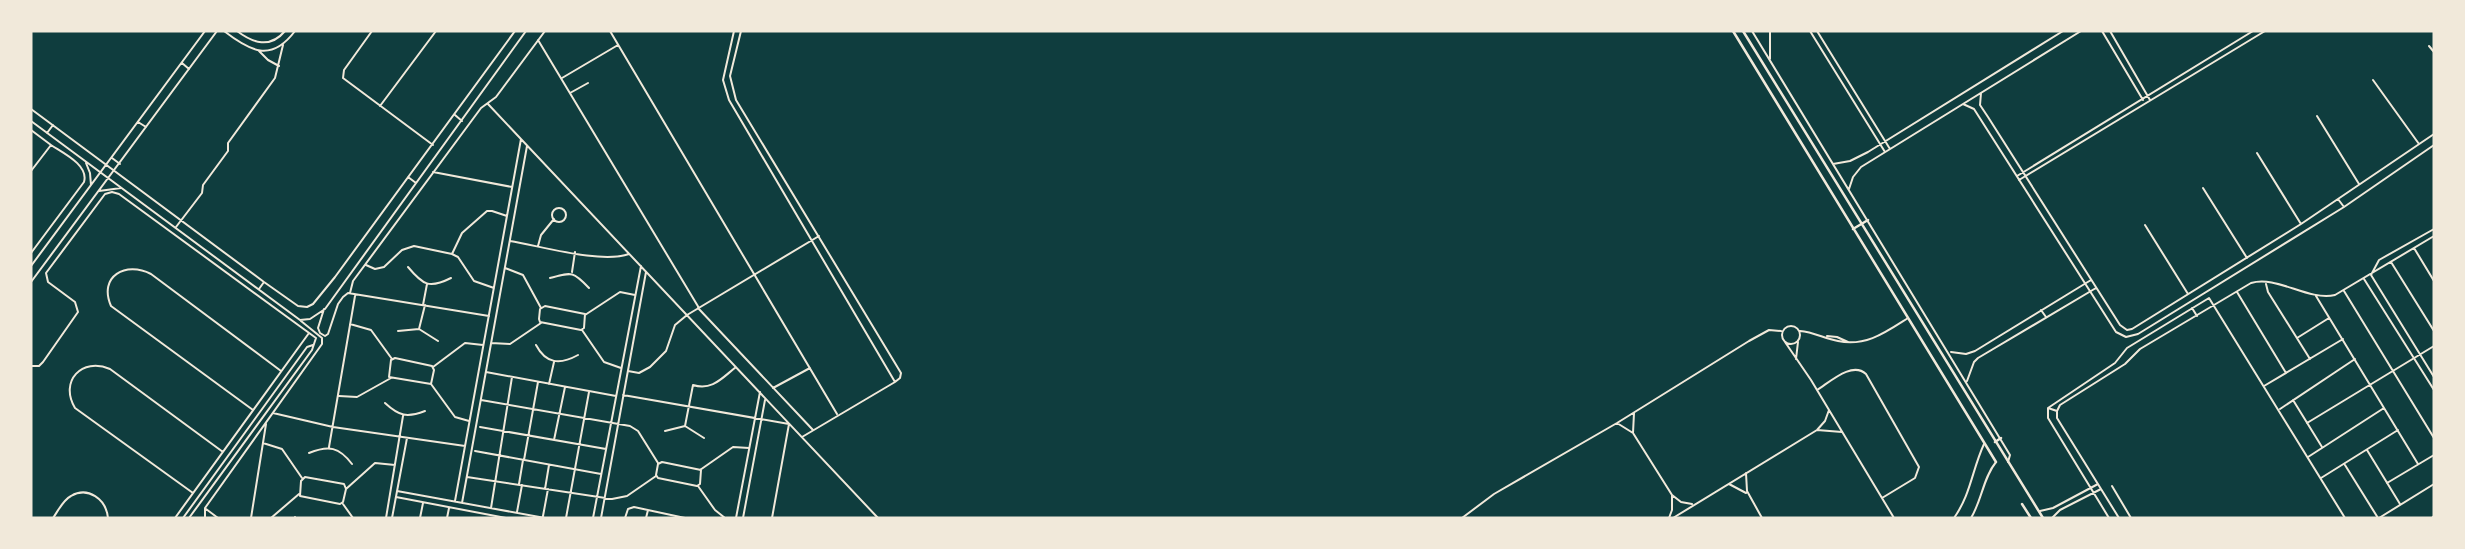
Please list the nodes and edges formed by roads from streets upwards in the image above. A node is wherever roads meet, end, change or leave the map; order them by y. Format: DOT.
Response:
graph roads {
  1 [pos="205,31"];
  2 [pos="217,31"];
  3 [pos="224,31"];
  4 [pos="237,31"];
  5 [pos="285,31"];
  6 [pos="296,31"];
  7 [pos="372,31"];
  8 [pos="436,31"];
  9 [pos="516,31"];
  10 [pos="526,31"];
  11 [pos="545,31"];
  12 [pos="610,31"];
  13 [pos="734,31"];
  14 [pos="741,31"];
  15 [pos="1733,31"];
  16 [pos="1743,31"];
  17 [pos="1752,31"];
  18 [pos="1770,31"];
  19 [pos="1810,31"];
  20 [pos="1817,31"];
  21 [pos="2063,31"];
  22 [pos="2081,31"];
  23 [pos="2102,31"];
  24 [pos="2110,31"];
  25 [pos="2253,31"];
  26 [pos="2265,31"];
  27 [pos="291,37"];
  28 [pos="248,39"];
  29 [pos="538,40"];
  30 [pos="283,45"];
  31 [pos="618,45"];
  32 [pos="244,46"];
  33 [pos="2429,46"];
  34 [pos="259,51"];
  35 [pos="2434,52"];
  36 [pos="1770,62"];
  37 [pos="182,63"];
  38 [pos="279,66"];
  39 [pos="189,69"];
  40 [pos="561,78"];
  41 [pos="2373,80"];
  42 [pos="588,83"];
  43 [pos="570,93"];
  44 [pos="1981,93"];
  45 [pos="2148,96"];
  46 [pos="2143,99"];
  47 [pos="2150,100"];
  48 [pos="2145,103"];
  49 [pos="488,104"];
  50 [pos="1963,104"];
  51 [pos="380,106"];
  52 [pos="31,109"];
  53 [pos="455,115"];
  54 [pos="2317,116"];
  55 [pos="462,120"];
  56 [pos="31,121"];
  57 [pos="138,122"];
  58 [pos="53,125"];
  59 [pos="146,127"];
  60 [pos="31,130"];
  61 [pos="48,133"];
  62 [pos="2434,134"];
  63 [pos="521,139"];
  64 [pos="1885,142"];
  65 [pos="2420,144"];
  66 [pos="51,145"];
  67 [pos="433,145"];
  68 [pos="1880,145"];
  69 [pos="2434,145"];
  70 [pos="527,146"];
  71 [pos="1890,149"];
  72 [pos="1868,152"];
  73 [pos="1885,152"];
  74 [pos="2258,154"];
  75 [pos="112,158"];
  76 [pos="1873,159"];
  77 [pos="85,161"];
  78 [pos="120,164"];
  79 [pos="1833,164"];
  80 [pos="106,165"];
  81 [pos="31,171"];
  82 [pos="114,171"];
  83 [pos="101,172"];
  84 [pos="433,172"];
  85 [pos="2023,172"];
  86 [pos="2017,176"];
  87 [pos="2025,176"];
  88 [pos="408,177"];
  89 [pos="109,178"];
  90 [pos="2019,180"];
  91 [pos="416,183"];
  92 [pos="2360,185"];
  93 [pos="91,186"];
  94 [pos="512,187"];
  95 [pos="122,188"];
  96 [pos="2203,188"];
  97 [pos="1849,189"];
  98 [pos="99,191"];
  99 [pos="2338,198"];
  100 [pos="2344,207"];
  101 [pos="507,216"];
  102 [pos="555,218"];
  103 [pos="181,220"];
  104 [pos="1868,220"];
  105 [pos="1860,224"];
  106 [pos="2301,224"];
  107 [pos="2145,225"];
  108 [pos="176,227"];
  109 [pos="1853,229"];
  110 [pos="2434,229"];
  111 [pos="819,236"];
  112 [pos="2434,236"];
  113 [pos="812,240"];
  114 [pos="510,241"];
  115 [pos="538,246"];
  116 [pos="2414,248"];
  117 [pos="575,252"];
  118 [pos="31,253"];
  119 [pos="452,254"];
  120 [pos="629,254"];
  121 [pos="2247,258"];
  122 [pos="2391,262"];
  123 [pos="366,264"];
  124 [pos="31,266"];
  125 [pos="640,266"];
  126 [pos="408,267"];
  127 [pos="505,268"];
  128 [pos="646,271"];
  129 [pos="496,273"];
  130 [pos="571,273"];
  131 [pos="504,274"];
  132 [pos="2371,274"];
  133 [pos="754,275"];
  134 [pos="451,278"];
  135 [pos="550,278"];
  136 [pos="2364,278"];
  137 [pos="2091,280"];
  138 [pos="2434,281"];
  139 [pos="31,282"];
  140 [pos="264,282"];
  141 [pos="2266,282"];
  142 [pos="2085,283"];
  143 [pos="427,284"];
  144 [pos="494,288"];
  145 [pos="589,288"];
  146 [pos="2096,288"];
  147 [pos="259,290"];
  148 [pos="2090,291"];
  149 [pos="2344,291"];
  150 [pos="2237,292"];
  151 [pos="350,293"];
  152 [pos="2188,294"];
  153 [pos="635,295"];
  154 [pos="355,296"];
  155 [pos="2316,296"];
  156 [pos="424,305"];
  157 [pos="633,306"];
  158 [pos="2213,306"];
  159 [pos="639,307"];
  160 [pos="541,308"];
  161 [pos="699,308"];
  162 [pos="2192,308"];
  163 [pos="324,309"];
  164 [pos="2041,310"];
  165 [pos="585,315"];
  166 [pos="687,315"];
  167 [pos="489,316"];
  168 [pos="2197,316"];
  169 [pos="2046,317"];
  170 [pos="2330,317"];
  171 [pos="1908,318"];
  172 [pos="300,320"];
  173 [pos="542,323"];
  174 [pos="350,324"];
  175 [pos="419,329"];
  176 [pos="582,330"];
  177 [pos="1782,330"];
  178 [pos="398,331"];
  179 [pos="1800,331"];
  180 [pos="2434,331"];
  181 [pos="308,333"];
  182 [pos="2297,338"];
  183 [pos="2343,339"];
  184 [pos="438,341"];
  185 [pos="1798,341"];
  186 [pos="1785,342"];
  187 [pos="491,343"];
  188 [pos="483,345"];
  189 [pos="536,345"];
  190 [pos="313,346"];
  191 [pos="1982,346"];
  192 [pos="2434,346"];
  193 [pos="1950,352"];
  194 [pos="1986,353"];
  195 [pos="2420,354"];
  196 [pos="578,355"];
  197 [pos="2414,358"];
  198 [pos="392,359"];
  199 [pos="1796,359"];
  200 [pos="2310,359"];
  201 [pos="2355,359"];
  202 [pos="554,362"];
  203 [pos="31,366"];
  204 [pos="433,367"];
  205 [pos="736,367"];
  206 [pos="621,368"];
  207 [pos="810,368"];
  208 [pos="281,370"];
  209 [pos="628,371"];
  210 [pos="2393,371"];
  211 [pos="486,372"];
  212 [pos="1951,372"];
  213 [pos="2286,373"];
  214 [pos="1944,376"];
  215 [pos="2434,376"];
  216 [pos="512,377"];
  217 [pos="391,378"];
  218 [pos="1968,381"];
  219 [pos="538,382"];
  220 [pos="895,382"];
  221 [pos="431,384"];
  222 [pos="549,384"];
  223 [pos="2370,384"];
  224 [pos="2264,386"];
  225 [pos="564,387"];
  226 [pos="773,388"];
  227 [pos="1817,390"];
  228 [pos="2434,390"];
  229 [pos="589,391"];
  230 [pos="760,392"];
  231 [pos="265,394"];
  232 [pos="623,395"];
  233 [pos="338,396"];
  234 [pos="616,396"];
  235 [pos="271,398"];
  236 [pos="765,398"];
  237 [pos="480,400"];
  238 [pos="2293,400"];
  239 [pos="385,403"];
  240 [pos="507,404"];
  241 [pos="689,406"];
  242 [pos="2048,408"];
  243 [pos="2384,408"];
  244 [pos="533,409"];
  245 [pos="2279,409"];
  246 [pos="252,410"];
  247 [pos="1829,410"];
  248 [pos="425,411"];
  249 [pos="2057,411"];
  250 [pos="471,412"];
  251 [pos="1634,412"];
  252 [pos="273,413"];
  253 [pos="478,414"];
  254 [pos="559,414"];
  255 [pos="837,415"];
  256 [pos="403,416"];
  257 [pos="755,418"];
  258 [pos="584,419"];
  259 [pos="761,419"];
  260 [pos="469,421"];
  261 [pos="266,422"];
  262 [pos="611,423"];
  263 [pos="1617,423"];
  264 [pos="2307,423"];
  265 [pos="618,424"];
  266 [pos="789,424"];
  267 [pos="686,426"];
  268 [pos="333,427"];
  269 [pos="480,427"];
  270 [pos="813,430"];
  271 [pos="1817,430"];
  272 [pos="2398,430"];
  273 [pos="503,431"];
  274 [pos="665,431"];
  275 [pos="1843,432"];
  276 [pos="1632,433"];
  277 [pos="400,436"];
  278 [pos="528,436"];
  279 [pos="802,437"];
  280 [pos="407,438"];
  281 [pos="704,438"];
  282 [pos="2001,438"];
  283 [pos="2434,438"];
  284 [pos="554,440"];
  285 [pos="608,440"];
  286 [pos="615,442"];
  287 [pos="1995,442"];
  288 [pos="263,443"];
  289 [pos="1985,443"];
  290 [pos="580,445"];
  291 [pos="465,446"];
  292 [pos="329,447"];
  293 [pos="2322,447"];
  294 [pos="749,448"];
  295 [pos="606,450"];
  296 [pos="2367,450"];
  297 [pos="475,451"];
  298 [pos="223,452"];
  299 [pos="231,452"];
  300 [pos="309,453"];
  301 [pos="2434,455"];
  302 [pos="235,456"];
  303 [pos="499,456"];
  304 [pos="2308,457"];
  305 [pos="524,460"];
  306 [pos="1996,462"];
  307 [pos="2008,462"];
  308 [pos="658,463"];
  309 [pos="352,464"];
  310 [pos="549,464"];
  311 [pos="2344,464"];
  312 [pos="2418,464"];
  313 [pos="395,465"];
  314 [pos="576,469"];
  315 [pos="700,470"];
  316 [pos="1746,472"];
  317 [pos="601,474"];
  318 [pos="467,476"];
  319 [pos="656,476"];
  320 [pos="744,478"];
  321 [pos="2321,478"];
  322 [pos="302,479"];
  323 [pos="750,479"];
  324 [pos="495,481"];
  325 [pos="2387,483"];
  326 [pos="518,484"];
  327 [pos="1728,484"];
  328 [pos="2098,484"];
  329 [pos="2434,484"];
  330 [pos="522,485"];
  331 [pos="698,486"];
  332 [pos="2112,486"];
  333 [pos="2090,488"];
  334 [pos="346,489"];
  335 [pos="546,489"];
  336 [pos="2101,489"];
  337 [pos="397,491"];
  338 [pos="193,493"];
  339 [pos="572,493"];
  340 [pos="2093,493"];
  341 [pos="299,494"];
  342 [pos="1672,495"];
  343 [pos="1748,495"];
  344 [pos="597,496"];
  345 [pos="396,497"];
  346 [pos="604,498"];
  347 [pos="1882,498"];
  348 [pos="455,501"];
  349 [pos="423,502"];
  350 [pos="462,502"];
  351 [pos="342,503"];
  352 [pos="1692,504"];
  353 [pos="2022,504"];
  354 [pos="2400,504"];
  355 [pos="183,507"];
  356 [pos="449,507"];
  357 [pos="205,508"];
  358 [pos="491,508"];
  359 [pos="648,510"];
  360 [pos="188,511"];
  361 [pos="2039,511"];
  362 [pos="473,512"];
  363 [pos="517,512"];
  364 [pos="669,516"];
  365 [pos="500,517"];
  366 [pos="53,518"];
  367 [pos="108,518"];
  368 [pos="175,518"];
  369 [pos="183,518"];
  370 [pos="190,518"];
  371 [pos="205,518"];
  372 [pos="218,518"];
  373 [pos="252,518"];
  374 [pos="271,518"];
  375 [pos="353,518"];
  376 [pos="386,518"];
  377 [pos="392,518"];
  378 [pos="420,518"];
  379 [pos="447,518"];
  380 [pos="472,518"];
  381 [pos="506,518"];
  382 [pos="544,518"];
  383 [pos="566,518"];
  384 [pos="593,518"];
  385 [pos="601,518"];
  386 [pos="625,518"];
  387 [pos="646,518"];
  388 [pos="685,518"];
  389 [pos="724,518"];
  390 [pos="736,518"];
  391 [pos="743,518"];
  392 [pos="772,518"];
  393 [pos="878,518"];
  394 [pos="1462,518"];
  395 [pos="1671,518"];
  396 [pos="1762,518"];
  397 [pos="1894,518"];
  398 [pos="1954,518"];
  399 [pos="1971,518"];
  400 [pos="2031,518"];
  401 [pos="2043,518"];
  402 [pos="2052,518"];
  403 [pos="2108,518"];
  404 [pos="2119,518"];
  405 [pos="2131,518"];
  406 [pos="2345,518"];
  407 [pos="2378,518"];
  1 -- 37 [label="street"];
  2 -- 39 [label="street"];
  3 -- 32 [label="street"];
  4 -- 28 [label="street"];
  5 -- 27 [label="street"];
  5 -- 28 [label="street"];
  6 -- 27 [label="street"];
  7 -- 51 [label="street"];
  8 -- 51 [label="street"];
  9 -- 53 [label="street"];
  10 -- 55 [label="street"];
  11 -- 29 [label="street"];
  12 -- 31 [label="street"];
  13 -- 113 [label="street"];
  14 -- 111 [label="street"];
  15 -- 109 [label="street"];
  16 -- 105 [label="street"];
  17 -- 36 [label="street"];
  18 -- 36 [label="street"];
  19 -- 68 [label="street"];
  20 -- 64 [label="street"];
  21 -- 64 [label="street"];
  22 -- 44 [label="street"];
  23 -- 46 [label="street"];
  24 -- 45 [label="street"];
  25 -- 45 [label="street"];
  26 -- 47 [label="street"];
  27 -- 30 [label="street"];
  28 -- 32 [label="street"];
  29 -- 40 [label="street"];
  29 -- 49 [label="street"];
  30 -- 34 [label="street"];
  30 -- 38 [label="street"];
  31 -- 40 [label="street"];
  31 -- 133 [label="street"];
  32 -- 34 [label="street"];
  33 -- 35 [label="street"];
  34 -- 38 [label="street"];
  36 -- 79 [label="street"];
  37 -- 39 [label="street"];
  37 -- 57 [label="street"];
  38 -- 103 [label="street"];
  39 -- 59 [label="street"];
  40 -- 43 [label="street"];
  41 -- 65 [label="street"];
  42 -- 43 [label="street"];
  43 -- 161 [label="street"];
  44 -- 50 [label="street"];
  44 -- 85 [label="street"];
  45 -- 46 [label="street"];
  45 -- 47 [label="street"];
  46 -- 48 [label="street"];
  46 -- 85 [label="street"];
  47 -- 48 [label="street"];
  48 -- 87 [label="street"];
  49 -- 63 [label="street"];
  49 -- 84 [label="street"];
  50 -- 71 [label="street"];
  50 -- 86 [label="street"];
  51 -- 67 [label="street"];
  52 -- 58 [label="street"];
  53 -- 55 [label="street"];
  53 -- 67 [label="street"];
  54 -- 92 [label="street"];
  55 -- 91 [label="street"];
  56 -- 61 [label="street"];
  57 -- 59 [label="street"];
  57 -- 75 [label="street"];
  58 -- 61 [label="street"];
  58 -- 80 [label="street"];
  59 -- 78 [label="street"];
  60 -- 66 [label="street"];
  61 -- 77 [label="street"];
  62 -- 65 [label="street"];
  63 -- 70 [label="street"];
  63 -- 94 [label="street"];
  64 -- 68 [label="street"];
  64 -- 71 [label="street"];
  65 -- 92 [label="street"];
  66 -- 81 [label="street"];
  66 -- 118 [label="street"];
  67 -- 88 [label="street"];
  68 -- 72 [label="street"];
  68 -- 73 [label="street"];
  69 -- 100 [label="street"];
  70 -- 114 [label="street"];
  70 -- 120 [label="street"];
  71 -- 73 [label="street"];
  72 -- 76 [label="street"];
  72 -- 79 [label="street"];
  73 -- 76 [label="street"];
  74 -- 106 [label="street"];
  75 -- 78 [label="street"];
  75 -- 80 [label="street"];
  76 -- 97 [label="street"];
  77 -- 83 [label="street"];
  77 -- 93 [label="street"];
  78 -- 82 [label="street"];
  79 -- 97 [label="street"];
  80 -- 82 [label="street"];
  80 -- 83 [label="street"];
  82 -- 89 [label="street"];
  82 -- 103 [label="street"];
  83 -- 89 [label="street"];
  83 -- 93 [label="street"];
  84 -- 94 [label="street"];
  84 -- 123 [label="street"];
  85 -- 86 [label="street"];
  85 -- 87 [label="street"];
  86 -- 90 [label="street"];
  87 -- 90 [label="street"];
  87 -- 137 [label="street"];
  88 -- 91 [label="street"];
  88 -- 140 [label="street"];
  89 -- 95 [label="street"];
  89 -- 98 [label="street"];
  90 -- 142 [label="street"];
  91 -- 163 [label="street"];
  92 -- 99 [label="street"];
  93 -- 124 [label="street"];
  94 -- 101 [label="street"];
  95 -- 98 [label="street"];
  95 -- 108 [label="street"];
  96 -- 121 [label="street"];
  97 -- 104 [label="street"];
  98 -- 139 [label="street"];
  99 -- 100 [label="street"];
  99 -- 106 [label="street"];
  100 -- 148 [label="street"];
  101 -- 119 [label="street"];
  101 -- 129 [label="street"];
  102 -- 102 [label="street"];
  102 -- 115 [label="street"];
  103 -- 108 [label="street"];
  103 -- 140 [label="street"];
  104 -- 105 [label="street"];
  104 -- 193 [label="street"];
  105 -- 109 [label="street"];
  105 -- 212 [label="street"];
  106 -- 121 [label="street"];
  107 -- 152 [label="street"];
  108 -- 147 [label="street"];
  109 -- 171 [label="street"];
  110 -- 132 [label="street"];
  111 -- 113 [label="street"];
  111 -- 220 [label="street"];
  112 -- 116 [label="street"];
  113 -- 133 [label="street"];
  113 -- 220 [label="street"];
  114 -- 115 [label="street"];
  114 -- 127 [label="street"];
  115 -- 117 [label="street"];
  116 -- 122 [label="street"];
  116 -- 138 [label="street"];
  117 -- 120 [label="street"];
  117 -- 130 [label="street"];
  119 -- 123 [label="street"];
  119 -- 144 [label="street"];
  120 -- 125 [label="street"];
  121 -- 152 [label="street"];
  122 -- 132 [label="street"];
  122 -- 180 [label="street"];
  123 -- 151 [label="street"];
  125 -- 128 [label="street"];
  125 -- 153 [label="street"];
  126 -- 143 [label="street"];
  127 -- 131 [label="street"];
  127 -- 160 [label="street"];
  128 -- 159 [label="street"];
  128 -- 166 [label="street"];
  129 -- 131 [label="street"];
  129 -- 144 [label="street"];
  130 -- 135 [label="street"];
  130 -- 145 [label="street"];
  131 -- 187 [label="street"];
  132 -- 136 [label="street"];
  132 -- 195 [label="street"];
  133 -- 161 [label="street"];
  133 -- 207 [label="street"];
  134 -- 143 [label="street"];
  136 -- 149 [label="street"];
  136 -- 197 [label="street"];
  137 -- 142 [label="street"];
  137 -- 146 [label="street"];
  140 -- 147 [label="street"];
  141 -- 150 [label="street"];
  141 -- 155 [label="street"];
  141 -- 182 [label="street"];
  142 -- 148 [label="street"];
  142 -- 164 [label="street"];
  143 -- 156 [label="street"];
  144 -- 167 [label="street"];
  146 -- 148 [label="street"];
  146 -- 152 [label="street"];
  147 -- 172 [label="street"];
  148 -- 169 [label="street"];
  149 -- 155 [label="street"];
  149 -- 210 [label="street"];
  150 -- 158 [label="street"];
  150 -- 213 [label="street"];
  151 -- 154 [label="street"];
  151 -- 163 [label="street"];
  153 -- 157 [label="street"];
  153 -- 165 [label="street"];
  154 -- 156 [label="street"];
  154 -- 174 [label="street"];
  155 -- 170 [label="street"];
  156 -- 167 [label="street"];
  156 -- 175 [label="street"];
  157 -- 159 [label="street"];
  157 -- 206 [label="street"];
  158 -- 162 [label="street"];
  158 -- 168 [label="street"];
  158 -- 224 [label="street"];
  159 -- 209 [label="street"];
  160 -- 165 [label="street"];
  160 -- 173 [label="street"];
  161 -- 166 [label="street"];
  161 -- 226 [label="street"];
  162 -- 168 [label="street"];
  162 -- 242 [label="street"];
  163 -- 172 [label="street"];
  164 -- 169 [label="street"];
  164 -- 191 [label="street"];
  165 -- 176 [label="street"];
  166 -- 205 [label="street"];
  166 -- 209 [label="street"];
  167 -- 188 [label="street"];
  168 -- 249 [label="street"];
  169 -- 194 [label="street"];
  170 -- 182 [label="street"];
  170 -- 183 [label="street"];
  171 -- 179 [label="street"];
  171 -- 214 [label="street"];
  172 -- 252 [label="street"];
  173 -- 176 [label="street"];
  173 -- 187 [label="street"];
  174 -- 198 [label="street"];
  174 -- 233 [label="street"];
  175 -- 178 [label="street"];
  175 -- 184 [label="street"];
  176 -- 206 [label="street"];
  177 -- 179 [label="street"];
  177 -- 186 [label="street"];
  177 -- 251 [label="street"];
  179 -- 185 [label="street"];
  181 -- 190 [label="street"];
  181 -- 203 [label="street"];
  181 -- 208 [label="street"];
  182 -- 200 [label="street"];
  183 -- 200 [label="street"];
  183 -- 201 [label="street"];
  185 -- 186 [label="street"];
  185 -- 199 [label="street"];
  186 -- 199 [label="street"];
  187 -- 211 [label="street"];
  188 -- 204 [label="street"];
  188 -- 250 [label="street"];
  189 -- 202 [label="street"];
  190 -- 235 [label="street"];
  190 -- 302 [label="street"];
  191 -- 193 [label="street"];
  191 -- 194 [label="street"];
  192 -- 195 [label="street"];
  193 -- 218 [label="street"];
  194 -- 218 [label="street"];
  195 -- 197 [label="street"];
  195 -- 215 [label="street"];
  196 -- 202 [label="street"];
  197 -- 210 [label="street"];
  197 -- 228 [label="street"];
  198 -- 204 [label="street"];
  198 -- 217 [label="street"];
  199 -- 227 [label="street"];
  200 -- 213 [label="street"];
  201 -- 223 [label="street"];
  201 -- 238 [label="street"];
  202 -- 222 [label="street"];
  204 -- 221 [label="street"];
  205 -- 230 [label="street"];
  205 -- 241 [label="street"];
  206 -- 234 [label="street"];
  207 -- 226 [label="street"];
  207 -- 255 [label="street"];
  208 -- 231 [label="street"];
  208 -- 246 [label="street"];
  209 -- 232 [label="street"];
  210 -- 223 [label="street"];
  210 -- 283 [label="street"];
  211 -- 216 [label="street"];
  211 -- 237 [label="street"];
  212 -- 214 [label="street"];
  212 -- 287 [label="street"];
  213 -- 224 [label="street"];
  214 -- 289 [label="street"];
  216 -- 219 [label="street"];
  216 -- 240 [label="street"];
  217 -- 221 [label="street"];
  217 -- 233 [label="street"];
  218 -- 282 [label="street"];
  219 -- 222 [label="street"];
  219 -- 244 [label="street"];
  220 -- 255 [label="street"];
  221 -- 260 [label="street"];
  222 -- 225 [label="street"];
  223 -- 243 [label="street"];
  223 -- 264 [label="street"];
  224 -- 245 [label="street"];
  225 -- 229 [label="street"];
  225 -- 254 [label="street"];
  226 -- 270 [label="street"];
  227 -- 247 [label="street"];
  227 -- 347 [label="street"];
  229 -- 234 [label="street"];
  229 -- 258 [label="street"];
  230 -- 236 [label="street"];
  230 -- 257 [label="street"];
  231 -- 235 [label="street"];
  231 -- 246 [label="street"];
  232 -- 241 [label="street"];
  232 -- 265 [label="street"];
  233 -- 268 [label="street"];
  234 -- 262 [label="street"];
  235 -- 299 [label="street"];
  236 -- 259 [label="street"];
  236 -- 266 [label="street"];
  237 -- 240 [label="street"];
  237 -- 253 [label="street"];
  238 -- 245 [label="street"];
  238 -- 264 [label="street"];
  239 -- 256 [label="street"];
  240 -- 244 [label="street"];
  240 -- 273 [label="street"];
  241 -- 257 [label="street"];
  241 -- 267 [label="street"];
  242 -- 249 [label="street"];
  242 -- 333 [label="street"];
  243 -- 272 [label="street"];
  243 -- 293 [label="street"];
  244 -- 254 [label="street"];
  244 -- 278 [label="street"];
  245 -- 304 [label="street"];
  246 -- 298 [label="street"];
  247 -- 271 [label="street"];
  247 -- 275 [label="street"];
  248 -- 256 [label="street"];
  249 -- 328 [label="street"];
  250 -- 253 [label="street"];
  250 -- 260 [label="street"];
  251 -- 263 [label="street"];
  251 -- 276 [label="street"];
  252 -- 261 [label="street"];
  252 -- 268 [label="street"];
  253 -- 318 [label="street"];
  254 -- 258 [label="street"];
  254 -- 284 [label="street"];
  255 -- 270 [label="street"];
  256 -- 277 [label="street"];
  257 -- 259 [label="street"];
  257 -- 294 [label="street"];
  258 -- 262 [label="street"];
  258 -- 290 [label="street"];
  259 -- 266 [label="street"];
  259 -- 323 [label="street"];
  260 -- 291 [label="street"];
  261 -- 288 [label="street"];
  261 -- 357 [label="street"];
  262 -- 265 [label="street"];
  262 -- 285 [label="street"];
  263 -- 276 [label="street"];
  263 -- 394 [label="street"];
  264 -- 293 [label="street"];
  265 -- 286 [label="street"];
  265 -- 308 [label="street"];
  266 -- 279 [label="street"];
  266 -- 392 [label="street"];
  267 -- 274 [label="street"];
  267 -- 281 [label="street"];
  268 -- 277 [label="street"];
  268 -- 292 [label="street"];
  269 -- 273 [label="street"];
  270 -- 279 [label="street"];
  271 -- 275 [label="street"];
  271 -- 316 [label="street"];
  272 -- 296 [label="street"];
  272 -- 312 [label="street"];
  273 -- 278 [label="street"];
  273 -- 303 [label="street"];
  275 -- 347 [label="street"];
  276 -- 342 [label="street"];
  277 -- 280 [label="street"];
  277 -- 313 [label="street"];
  278 -- 284 [label="street"];
  278 -- 305 [label="street"];
  279 -- 393 [label="street"];
  280 -- 291 [label="street"];
  280 -- 337 [label="street"];
  282 -- 287 [label="street"];
  282 -- 307 [label="street"];
  284 -- 290 [label="street"];
  285 -- 286 [label="street"];
  285 -- 295 [label="street"];
  286 -- 346 [label="street"];
  287 -- 307 [label="street"];
  288 -- 322 [label="street"];
  288 -- 373 [label="street"];
  289 -- 306 [label="street"];
  289 -- 398 [label="street"];
  290 -- 295 [label="street"];
  290 -- 314 [label="street"];
  291 -- 348 [label="street"];
  292 -- 300 [label="street"];
  292 -- 309 [label="street"];
  293 -- 304 [label="street"];
  294 -- 315 [label="street"];
  294 -- 320 [label="street"];
  295 -- 317 [label="street"];
  296 -- 311 [label="street"];
  296 -- 325 [label="street"];
  297 -- 303 [label="street"];
  298 -- 338 [label="street"];
  298 -- 338 [label="street"];
  299 -- 302 [label="street"];
  299 -- 360 [label="street"];
  301 -- 312 [label="street"];
  302 -- 370 [label="street"];
  303 -- 305 [label="street"];
  303 -- 324 [label="street"];
  304 -- 321 [label="street"];
  305 -- 310 [label="street"];
  305 -- 326 [label="street"];
  306 -- 399 [label="street"];
  307 -- 361 [label="street"];
  308 -- 315 [label="street"];
  308 -- 319 [label="street"];
  310 -- 314 [label="street"];
  310 -- 335 [label="street"];
  311 -- 321 [label="street"];
  311 -- 407 [label="street"];
  312 -- 325 [label="street"];
  313 -- 334 [label="street"];
  313 -- 376 [label="street"];
  314 -- 317 [label="street"];
  314 -- 339 [label="street"];
  315 -- 331 [label="street"];
  316 -- 327 [label="street"];
  316 -- 343 [label="street"];
  317 -- 344 [label="street"];
  318 -- 324 [label="street"];
  318 -- 350 [label="street"];
  319 -- 331 [label="street"];
  319 -- 346 [label="street"];
  320 -- 323 [label="street"];
  320 -- 390 [label="street"];
  321 -- 406 [label="street"];
  322 -- 334 [label="street"];
  322 -- 341 [label="street"];
  323 -- 391 [label="street"];
  324 -- 326 [label="street"];
  324 -- 358 [label="street"];
  325 -- 354 [label="street"];
  326 -- 330 [label="street"];
  327 -- 343 [label="street"];
  327 -- 352 [label="street"];
  328 -- 333 [label="street"];
  328 -- 336 [label="street"];
  329 -- 354 [label="street"];
  330 -- 335 [label="street"];
  330 -- 363 [label="street"];
  331 -- 389 [label="street"];
  332 -- 405 [label="street"];
  333 -- 340 [label="street"];
  333 -- 361 [label="street"];
  334 -- 351 [label="street"];
  335 -- 339 [label="street"];
  335 -- 382 [label="street"];
  336 -- 340 [label="street"];
  336 -- 404 [label="street"];
  337 -- 345 [label="street"];
  337 -- 348 [label="street"];
  338 -- 355 [label="street"];
  339 -- 344 [label="street"];
  339 -- 383 [label="street"];
  340 -- 402 [label="street"];
  340 -- 403 [label="street"];
  341 -- 351 [label="street"];
  341 -- 374 [label="street"];
  342 -- 352 [label="street"];
  342 -- 395 [label="street"];
  343 -- 396 [label="street"];
  344 -- 346 [label="street"];
  344 -- 384 [label="street"];
  345 -- 349 [label="street"];
  345 -- 377 [label="street"];
  346 -- 385 [label="street"];
  347 -- 397 [label="street"];
  348 -- 350 [label="street"];
  349 -- 356 [label="street"];
  349 -- 378 [label="street"];
  350 -- 358 [label="street"];
  351 -- 375 [label="street"];
  352 -- 395 [label="street"];
  353 -- 400 [label="street"];
  354 -- 407 [label="street"];
  355 -- 360 [label="street"];
  355 -- 368 [label="street"];
  356 -- 362 [label="street"];
  356 -- 379 [label="street"];
  357 -- 371 [label="street"];
  357 -- 372 [label="street"];
  358 -- 363 [label="street"];
  359 -- 364 [label="street"];
  359 -- 386 [label="street"];
  359 -- 387 [label="street"];
  360 -- 369 [label="street"];
  361 -- 401 [label="street"];
  362 -- 365 [label="street"];
  362 -- 380 [label="street"];
  363 -- 382 [label="street"];
  364 -- 388 [label="street"];
  365 -- 381 [label="street"];
  366 -- 367 [label="street"];
}
